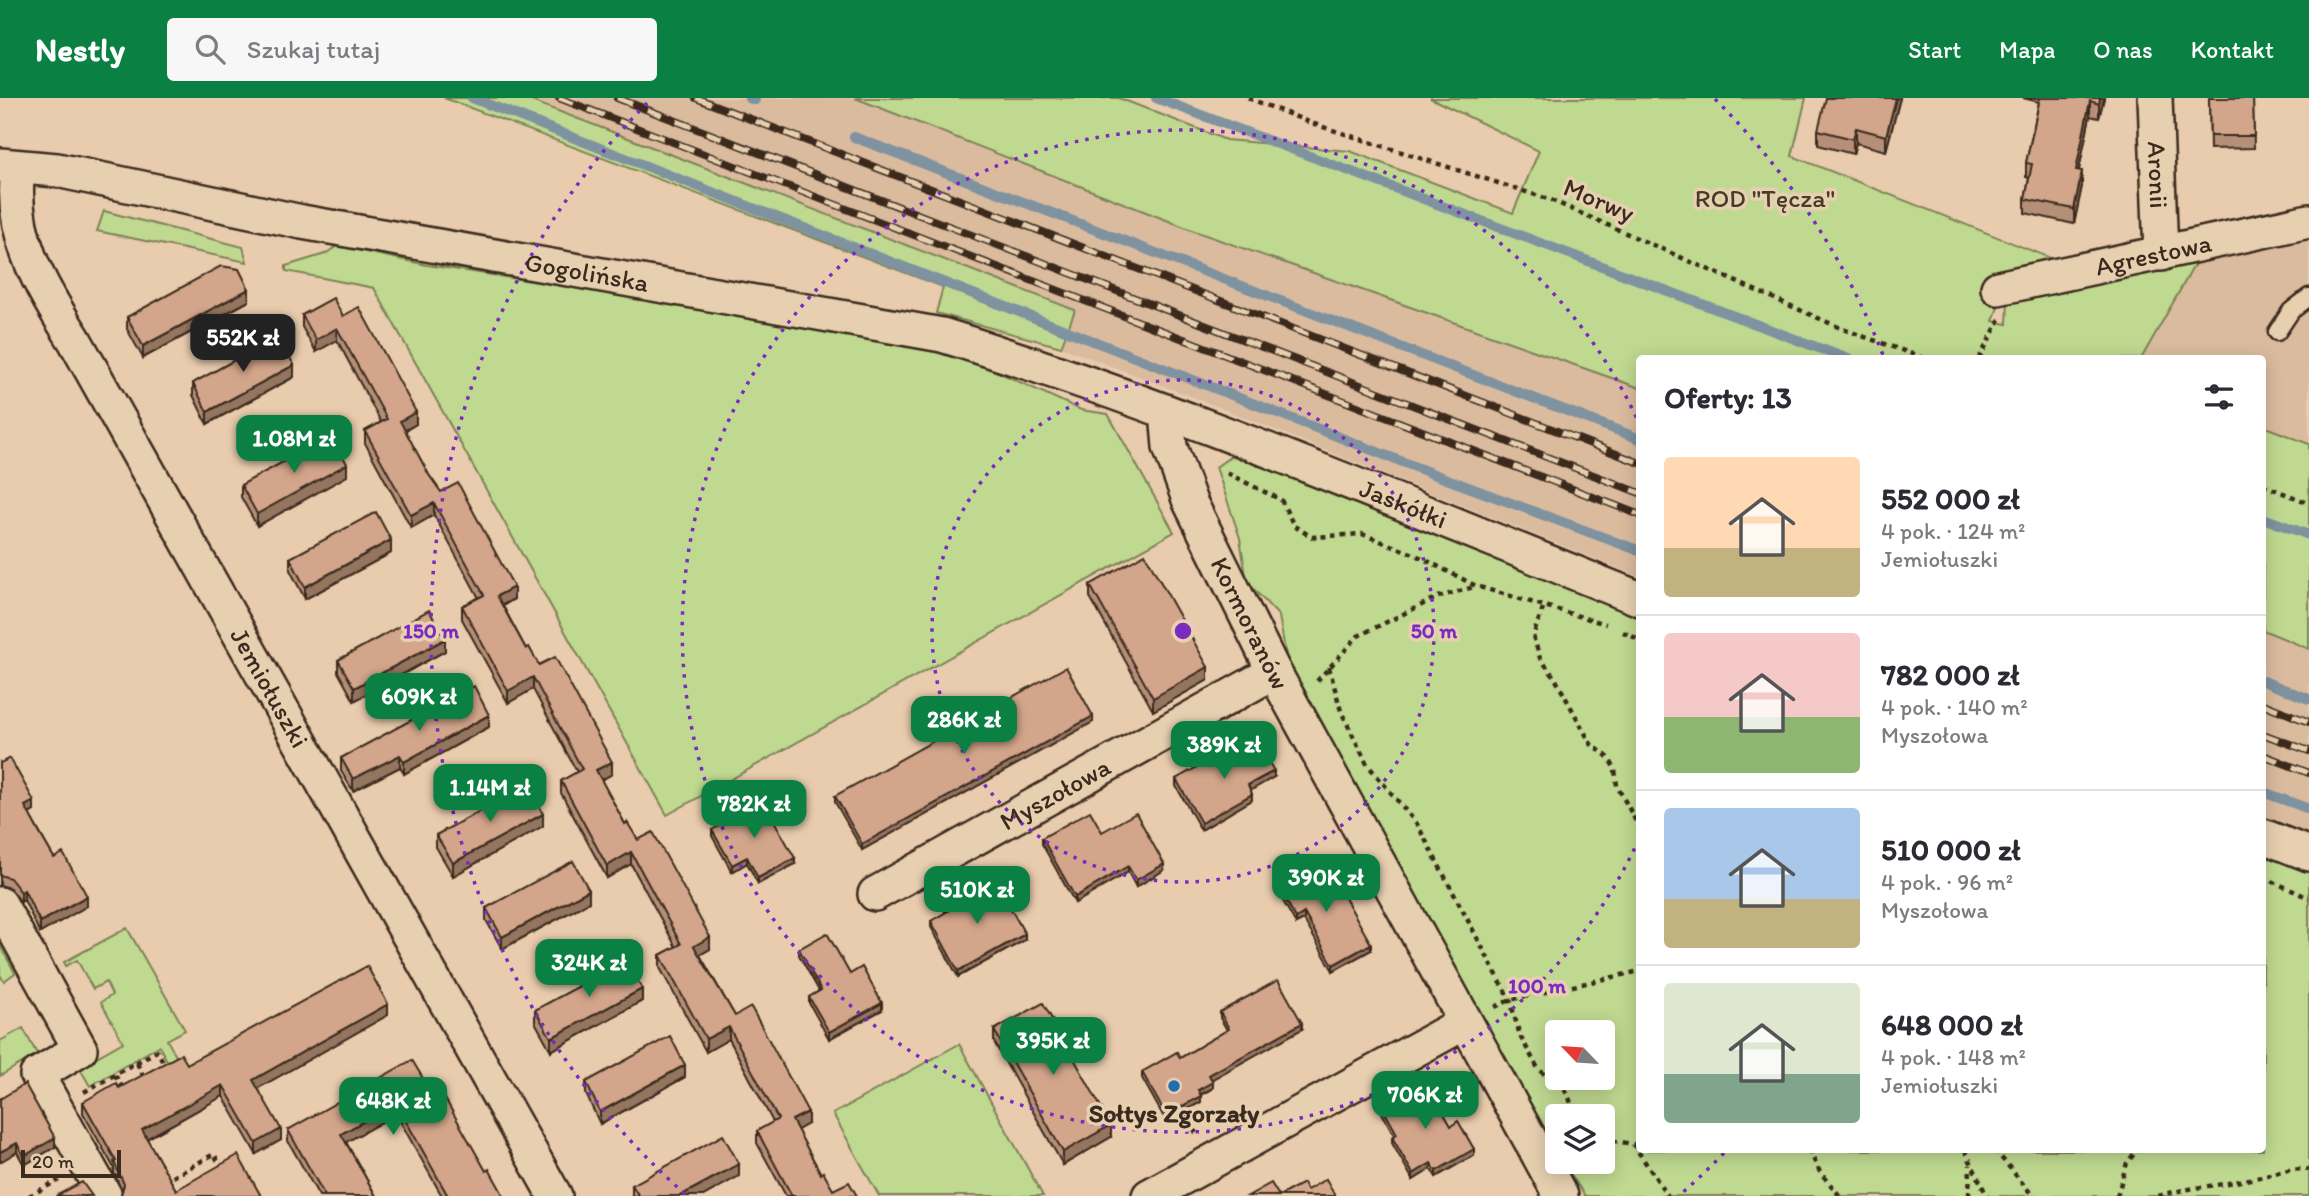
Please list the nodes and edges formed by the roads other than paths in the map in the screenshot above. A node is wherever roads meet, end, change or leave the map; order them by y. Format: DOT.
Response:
graph roads {
  1 [pos="2155,98"];
  2 [pos="9,167"];
  3 [pos="2309,220"];
  4 [pos="2161,254"];
  5 [pos="1998,288"];
  6 [pos="2309,297"];
  7 [pos="2277,332"];
  8 [pos="1167,412"];
  9 [pos="1636,596"];
  10 [pos="1274,672"];
  11 [pos="2266,837"];
  12 [pos="2309,854"];
  13 [pos="875,894"];
  14 [pos="0,904"];
  15 [pos="1464,1023"];
  16 [pos="105,1196"];
  17 [pos="555,1196"];
  18 [pos="1149,1196"];
  19 [pos="1560,1196"];
  1 -- 4 [label="street, Aronii"];
  2 -- 8 [label="street, Gogolińska"];
  2 -- 17 [label="street, Jemiołuszki"];
  3 -- 4 [label="street, Agrestowa"];
  4 -- 5 [label="street, Agrestowa"];
  6 -- 7 [label="lane"];
  8 -- 9 [label="street, Jaskółki"];
  8 -- 10 [label="street, Kormoranów"];
  10 -- 13 [label="street, Myszołowa"];
  10 -- 15 [label="street, Kormoranów"];
  11 -- 12 [label="street"];
  14 -- 16 [label="street"];
  15 -- 18 [label="street"];
  15 -- 19 [label="street, Kormoranów"];
}
